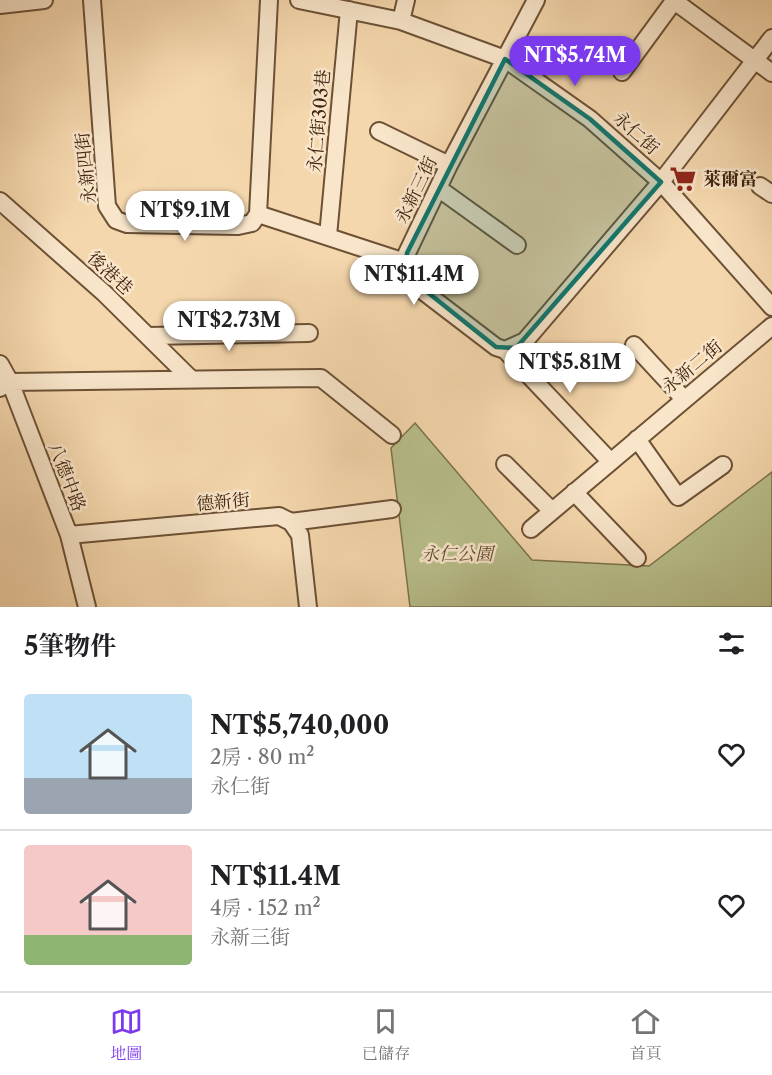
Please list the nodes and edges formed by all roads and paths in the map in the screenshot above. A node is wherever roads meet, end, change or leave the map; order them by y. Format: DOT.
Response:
graph roads {
  1 [pos="44,0"];
  2 [pos="92,0"];
  3 [pos="269,0"];
  4 [pos="299,0"];
  5 [pos="406,0"];
  6 [pos="536,0"];
  7 [pos="674,0"];
  8 [pos="0,5"];
  9 [pos="349,9"];
  10 [pos="401,21"];
  11 [pos="772,38"];
  12 [pos="505,59"];
  13 [pos="754,60"];
  14 [pos="622,72"];
  15 [pos="772,73"];
  16 [pos="379,130"];
  17 [pos="449,165"];
  18 [pos="661,182"];
  19 [pos="438,188"];
  20 [pos="0,201"];
  21 [pos="258,214"];
  22 [pos="328,236"];
  23 [pos="516,245"];
  24 [pos="405,262"];
  25 [pos="772,307"];
  26 [pos="772,326"];
  27 [pos="309,333"];
  28 [pos="148,336"];
  29 [pos="634,345"];
  30 [pos="505,350"];
  31 [pos="0,364"];
  32 [pos="190,378"];
  33 [pos="5,385"];
  34 [pos="684,399"];
  35 [pos="392,435"];
  36 [pos="637,438"];
  37 [pos="610,461"];
  38 [pos="505,464"];
  39 [pos="723,465"];
  40 [pos="574,492"];
  41 [pos="392,509"];
  42 [pos="552,511"];
  43 [pos="291,522"];
  44 [pos="531,529"];
  45 [pos="69,535"];
  46 [pos="637,558"];
  47 [pos="87,607"];
  48 [pos="308,607"];
  1 -- 8 [label="street"];
  2 -- 21 [label="street, 永新四街"];
  3 -- 21 [label="street"];
  4 -- 9 [label="street, 永仁街"];
  5 -- 10 [label="street"];
  6 -- 12 [label="street, 永新三街"];
  7 -- 13 [label="street"];
  7 -- 14 [label="street"];
  9 -- 10 [label="street, 永仁街"];
  9 -- 22 [label="street, 永仁街303巷"];
  10 -- 12 [label="street, 永仁街"];
  11 -- 13 [label="street"];
  12 -- 17 [label="street, 永新三街"];
  12 -- 18 [label="street, 永仁街"];
  13 -- 15 [label="street"];
  13 -- 18 [label="street"];
  16 -- 17 [label="street"];
  17 -- 19 [label="street, 永新三街"];
  18 -- 25 [label="street, 永仁街"];
  18 -- 30 [label="street"];
  19 -- 23 [label="street"];
  19 -- 24 [label="street, 永新三街"];
  20 -- 28 [label="street, 後港巷"];
  21 -- 22 [label="street"];
  22 -- 24 [label="street"];
  24 -- 30 [label="street"];
  26 -- 34 [label="street, 永新二街"];
  27 -- 28 [label="street"];
  28 -- 32 [label="street, 後港巷"];
  29 -- 34 [label="street"];
  30 -- 37 [label="street"];
  31 -- 33 [label="street, 八德中路"];
  32 -- 33 [label="street"];
  32 -- 35 [label="street"];
  33 -- 45 [label="street, 八德中路"];
  34 -- 36 [label="street, 永新二街"];
  36 -- 37 [label="street, 永新二街"];
  36 -- 39 [label="street"];
  37 -- 40 [label="street, 永新二街"];
  38 -- 42 [label="street"];
  40 -- 42 [label="street, 永新二街"];
  40 -- 46 [label="street"];
  41 -- 43 [label="street, 德新街"];
  42 -- 44 [label="street, 永新二街"];
  43 -- 45 [label="street, 德新街"];
  43 -- 48 [label="street"];
  45 -- 47 [label="street, 八德中路"];
}
